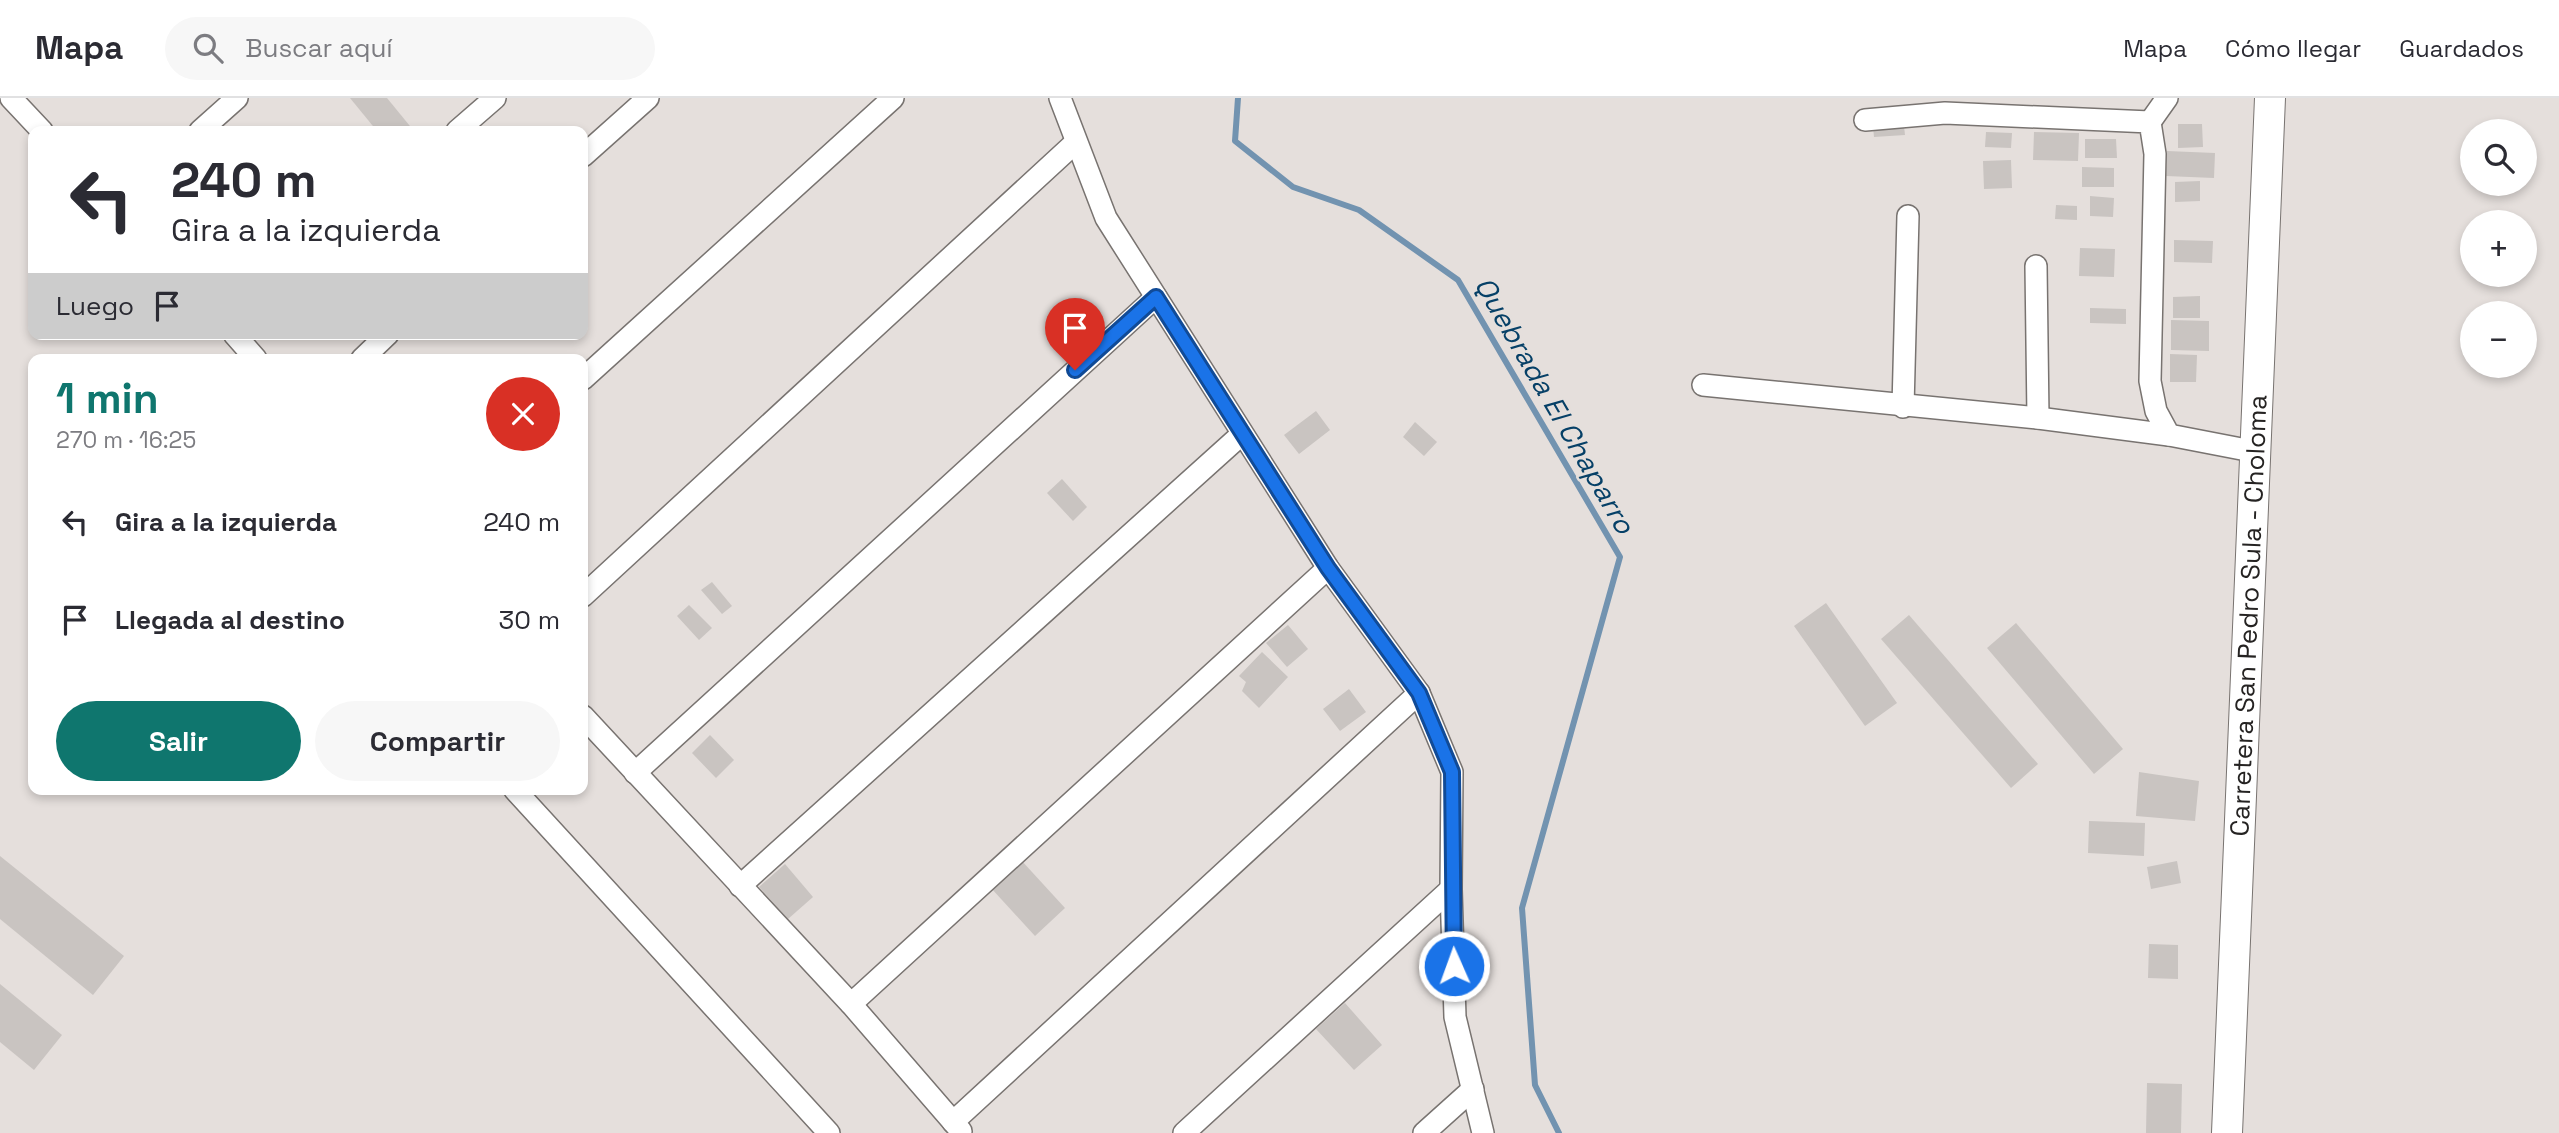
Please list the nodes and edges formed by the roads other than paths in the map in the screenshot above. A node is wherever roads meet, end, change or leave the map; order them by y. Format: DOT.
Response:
graph roads {
  1 [pos="10,98"];
  2 [pos="237,98"];
  3 [pos="495,98"];
  4 [pos="648,98"];
  5 [pos="894,98"];
  6 [pos="1060,98"];
  7 [pos="2167,98"];
  8 [pos="2270,98"];
  9 [pos="1865,120"];
  10 [pos="2150,122"];
  11 [pos="37,126"];
  12 [pos="206,126"];
  13 [pos="463,126"];
  14 [pos="1076,142"];
  15 [pos="588,152"];
  16 [pos="1908,216"];
  17 [pos="2036,265"];
  18 [pos="1156,297"];
  19 [pos="239,340"];
  20 [pos="382,340"];
  21 [pos="252,354"];
  22 [pos="367,354"];
  23 [pos="588,374"];
  24 [pos="1703,385"];
  25 [pos="1903,407"];
  26 [pos="2038,418"];
  27 [pos="1242,434"];
  28 [pos="2169,435"];
  29 [pos="2257,452"];
  30 [pos="1328,568"];
  31 [pos="588,591"];
  32 [pos="1419,693"];
  33 [pos="588,721"];
  34 [pos="635,773"];
  35 [pos="519,795"];
  36 [pos="740,886"];
  37 [pos="1451,889"];
  38 [pos="851,1004"];
  39 [pos="1473,1089"];
  40 [pos="958,1128"];
  41 [pos="829,1133"];
  42 [pos="1184,1133"];
  43 [pos="1424,1133"];
  44 [pos="1483,1133"];
  45 [pos="2227,1133"];
  1 -- 11 [label="street"];
  2 -- 12 [label="street"];
  3 -- 13 [label="street"];
  4 -- 15 [label="street"];
  5 -- 23 [label="street"];
  6 -- 14 [label="street"];
  7 -- 10 [label="street"];
  8 -- 29 [label="main road, Carretera San Pedro Sula - Choloma"];
  9 -- 10 [label="street"];
  10 -- 28 [label="street"];
  14 -- 18 [label="street"];
  14 -- 31 [label="street"];
  16 -- 25 [label="street"];
  17 -- 26 [label="street"];
  18 -- 27 [label="street"];
  18 -- 34 [label="street"];
  19 -- 21 [label="street"];
  20 -- 22 [label="street"];
  24 -- 25 [label="street"];
  25 -- 26 [label="street"];
  26 -- 28 [label="street"];
  27 -- 30 [label="street"];
  27 -- 36 [label="street"];
  28 -- 29 [label="street"];
  29 -- 45 [label="main road, Carretera San Pedro Sula - Choloma"];
  30 -- 32 [label="street"];
  30 -- 38 [label="street"];
  32 -- 37 [label="street"];
  32 -- 40 [label="street"];
  33 -- 34 [label="street"];
  34 -- 36 [label="street"];
  35 -- 41 [label="street"];
  36 -- 38 [label="street"];
  37 -- 39 [label="street"];
  37 -- 42 [label="street"];
  38 -- 40 [label="street"];
  39 -- 43 [label="street"];
  39 -- 44 [label="street"];
}
